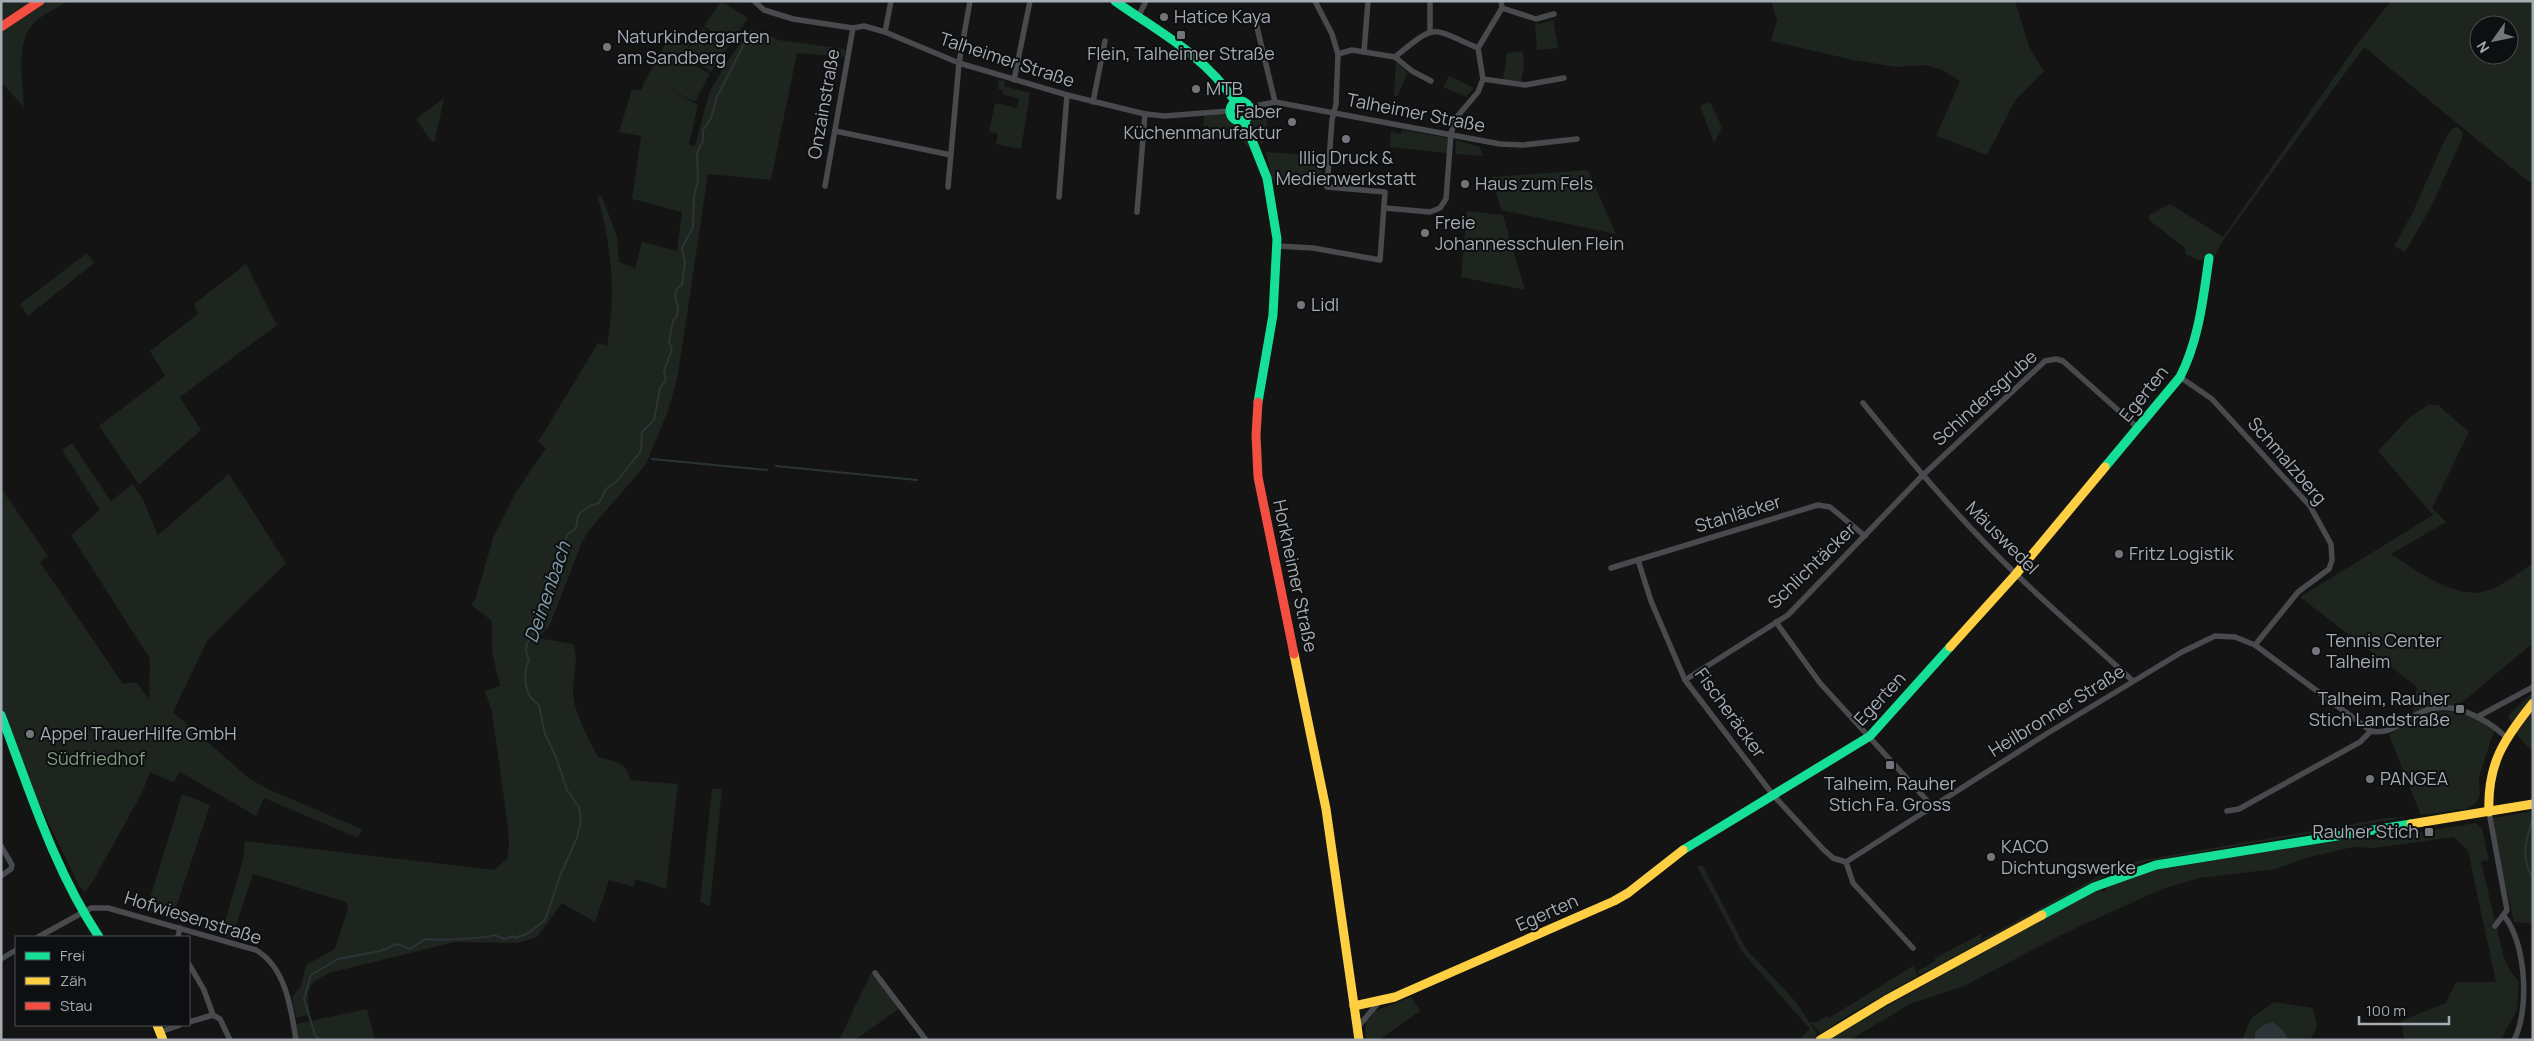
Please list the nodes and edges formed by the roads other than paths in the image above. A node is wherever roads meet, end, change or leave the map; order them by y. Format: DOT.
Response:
graph roads {
  1 [pos="40,1"];
  2 [pos="754,1"];
  3 [pos="891,1"];
  4 [pos="970,1"];
  5 [pos="1030,1"];
  6 [pos="1115,1"];
  7 [pos="1146,1"];
  8 [pos="1315,1"];
  9 [pos="1368,1"];
  10 [pos="1430,1"];
  11 [pos="1502,5"];
  12 [pos="1554,14"];
  13 [pos="1138,17"];
  14 [pos="1255,20"];
  15 [pos="1,27"];
  16 [pos="852,28"];
  17 [pos="1430,31"];
  18 [pos="885,32"];
  19 [pos="1105,41"];
  20 [pos="1478,48"];
  21 [pos="1364,52"];
  22 [pos="1338,54"];
  23 [pos="1395,57"];
  24 [pos="959,63"];
  25 [pos="1564,78"];
  26 [pos="1014,80"];
  27 [pos="1431,80"];
  28 [pos="1483,80"];
  29 [pos="1067,95"];
  30 [pos="1093,102"];
  31 [pos="1235,102"];
  32 [pos="1275,102"];
  33 [pos="1250,107"];
  34 [pos="1229,111"];
  35 [pos="1334,112"];
  36 [pos="1145,114"];
  37 [pos="1244,120"];
  38 [pos="834,131"];
  39 [pos="1451,133"];
  40 [pos="1577,138"];
  41 [pos="952,155"];
  42 [pos="825,186"];
  43 [pos="948,188"];
  44 [pos="1059,196"];
  45 [pos="1385,208"];
  46 [pos="1137,212"];
  47 [pos="1277,246"];
  48 [pos="2209,258"];
  49 [pos="2180,376"];
  50 [pos="1863,403"];
  51 [pos="2138,428"];
  52 [pos="1922,476"];
  53 [pos="1865,536"];
  54 [pos="1638,560"];
  55 [pos="1611,568"];
  56 [pos="2016,574"];
  57 [pos="1776,622"];
  58 [pos="2255,645"];
  59 [pos="1686,680"];
  60 [pos="2133,681"];
  61 [pos="2533,687"];
  62 [pos="2533,703"];
  63 [pos="1,715"];
  64 [pos="2479,716"];
  65 [pos="2371,731"];
  66 [pos="1870,736"];
  67 [pos="2506,736"];
  68 [pos="1773,795"];
  69 [pos="2533,804"];
  70 [pos="1933,807"];
  71 [pos="2227,810"];
  72 [pos="2489,812"];
  73 [pos="1,846"];
  74 [pos="1846,862"];
  75 [pos="1,876"];
  76 [pos="82,912"];
  77 [pos="2504,916"];
  78 [pos="2496,926"];
  79 [pos="180,928"];
  80 [pos="40,936"];
  81 [pos="98,936"];
  82 [pos="178,936"];
  83 [pos="1913,948"];
  84 [pos="15,951"];
  85 [pos="1,959"];
  86 [pos="190,966"];
  87 [pos="875,973"];
  88 [pos="1380,1002"];
  89 [pos="1354,1006"];
  90 [pos="213,1015"];
  91 [pos="190,1022"];
  92 [pos="177,1026"];
  93 [pos="1357,1028"];
  94 [pos="160,1032"];
  95 [pos="230,1040"];
  96 [pos="296,1040"];
  97 [pos="926,1040"];
  98 [pos="1359,1040"];
  99 [pos="1820,1040"];
  100 [pos="2514,1040"];
  1 -- 15 [label="main road"];
  2 -- 16 [label="street, Talheimer Straße"];
  3 -- 18 [label="street"];
  4 -- 24 [label="street"];
  5 -- 26 [label="street"];
  6 -- 13 [label="main road"];
  7 -- 13 [label="street"];
  8 -- 22 [label="street"];
  9 -- 21 [label="street"];
  10 -- 17 [label="street"];
  11 -- 12 [label="street"];
  11 -- 20 [label="street"];
  13 -- 31 [label="main road"];
  14 -- 32 [label="street"];
  16 -- 18 [label="street, Talheimer Straße"];
  16 -- 38 [label="street, Onzainstraße"];
  17 -- 20 [label="street"];
  17 -- 23 [label="street"];
  18 -- 24 [label="street, Talheimer Straße"];
  19 -- 30 [label="street"];
  20 -- 28 [label="street"];
  21 -- 22 [label="street"];
  21 -- 23 [label="street"];
  22 -- 35 [label="street"];
  23 -- 27 [label="street"];
  24 -- 26 [label="street, Talheimer Straße"];
  24 -- 41 [label="street"];
  25 -- 28 [label="street"];
  26 -- 29 [label="street, Talheimer Straße"];
  28 -- 39 [label="street"];
  29 -- 30 [label="street, Talheimer Straße"];
  29 -- 44 [label="street"];
  30 -- 36 [label="street, Talheimer Straße"];
  31 -- 33 [label="main road"];
  31 -- 34 [label="main road"];
  32 -- 33 [label="street, Talheimer Straße"];
  32 -- 35 [label="street, Talheimer Straße"];
  33 -- 37 [label="main road"];
  34 -- 36 [label="street, Talheimer Straße"];
  34 -- 37 [label="main road"];
  35 -- 39 [label="street, Talheimer Straße"];
  35 -- 45 [label="street"];
  36 -- 46 [label="street"];
  37 -- 47 [label="main road, Horkheimer Straße"];
  38 -- 41 [label="street"];
  38 -- 42 [label="street, Onzainstraße"];
  39 -- 40 [label="street, Talheimer Straße"];
  39 -- 45 [label="street"];
  41 -- 43 [label="street"];
  45 -- 47 [label="street"];
  47 -- 89 [label="main road, Horkheimer Straße"];
  48 -- 49 [label="main road, Egerten"];
  49 -- 51 [label="main road, Egerten"];
  49 -- 58 [label="street, Schmalzberg"];
  50 -- 52 [label="street, Mäuswedel"];
  51 -- 52 [label="street, Schindersgrube"];
  51 -- 56 [label="main road, Egerten"];
  52 -- 53 [label="street, Schlichtäcker"];
  52 -- 56 [label="street, Mäuswedel"];
  53 -- 54 [label="street, Stahläcker"];
  53 -- 57 [label="street, Schlichtäcker"];
  54 -- 55 [label="street, Stahläcker"];
  54 -- 59 [label="street, Fischeräcker"];
  56 -- 60 [label="street, Mäuswedel"];
  56 -- 66 [label="main road, Egerten"];
  57 -- 59 [label="street, Schlichtäcker"];
  57 -- 66 [label="street"];
  58 -- 60 [label="street, Heilbronner Straße"];
  58 -- 65 [label="street, Heilbronner Straße"];
  59 -- 68 [label="street, Fischeräcker"];
  60 -- 70 [label="street, Heilbronner Straße"];
  61 -- 64 [label="street"];
  62 -- 67 [label="main road"];
  63 -- 76 [label="main road"];
  64 -- 65 [label="street"];
  64 -- 67 [label="street"];
  65 -- 71 [label="street"];
  66 -- 68 [label="main road, Egerten"];
  66 -- 70 [label="street"];
  67 -- 72 [label="main road"];
  68 -- 74 [label="street"];
  68 -- 88 [label="main road, Egerten"];
  69 -- 72 [label="main road"];
  70 -- 74 [label="street, Heilbronner Straße"];
  72 -- 77 [label="street"];
  72 -- 99 [label="main road"];
  73 -- 75 [label="street"];
  74 -- 83 [label="street"];
  76 -- 79 [label="street, Hofwiesenstraße"];
  76 -- 80 [label="street"];
  76 -- 81 [label="main road"];
  77 -- 78 [label="street"];
  77 -- 100 [label="street"];
  79 -- 82 [label="street"];
  79 -- 96 [label="street, Hofwiesenstraße"];
  84 -- 85 [label="street"];
  86 -- 90 [label="street"];
  87 -- 97 [label="street"];
  88 -- 89 [label="main road, Egerten"];
  88 -- 93 [label="street, Egerten"];
  89 -- 93 [label="main road, Horkheimer Straße"];
  90 -- 91 [label="street"];
  90 -- 95 [label="street"];
  92 -- 94 [label="street"];
  93 -- 98 [label="main road, Horkheimer Straße"];
}
